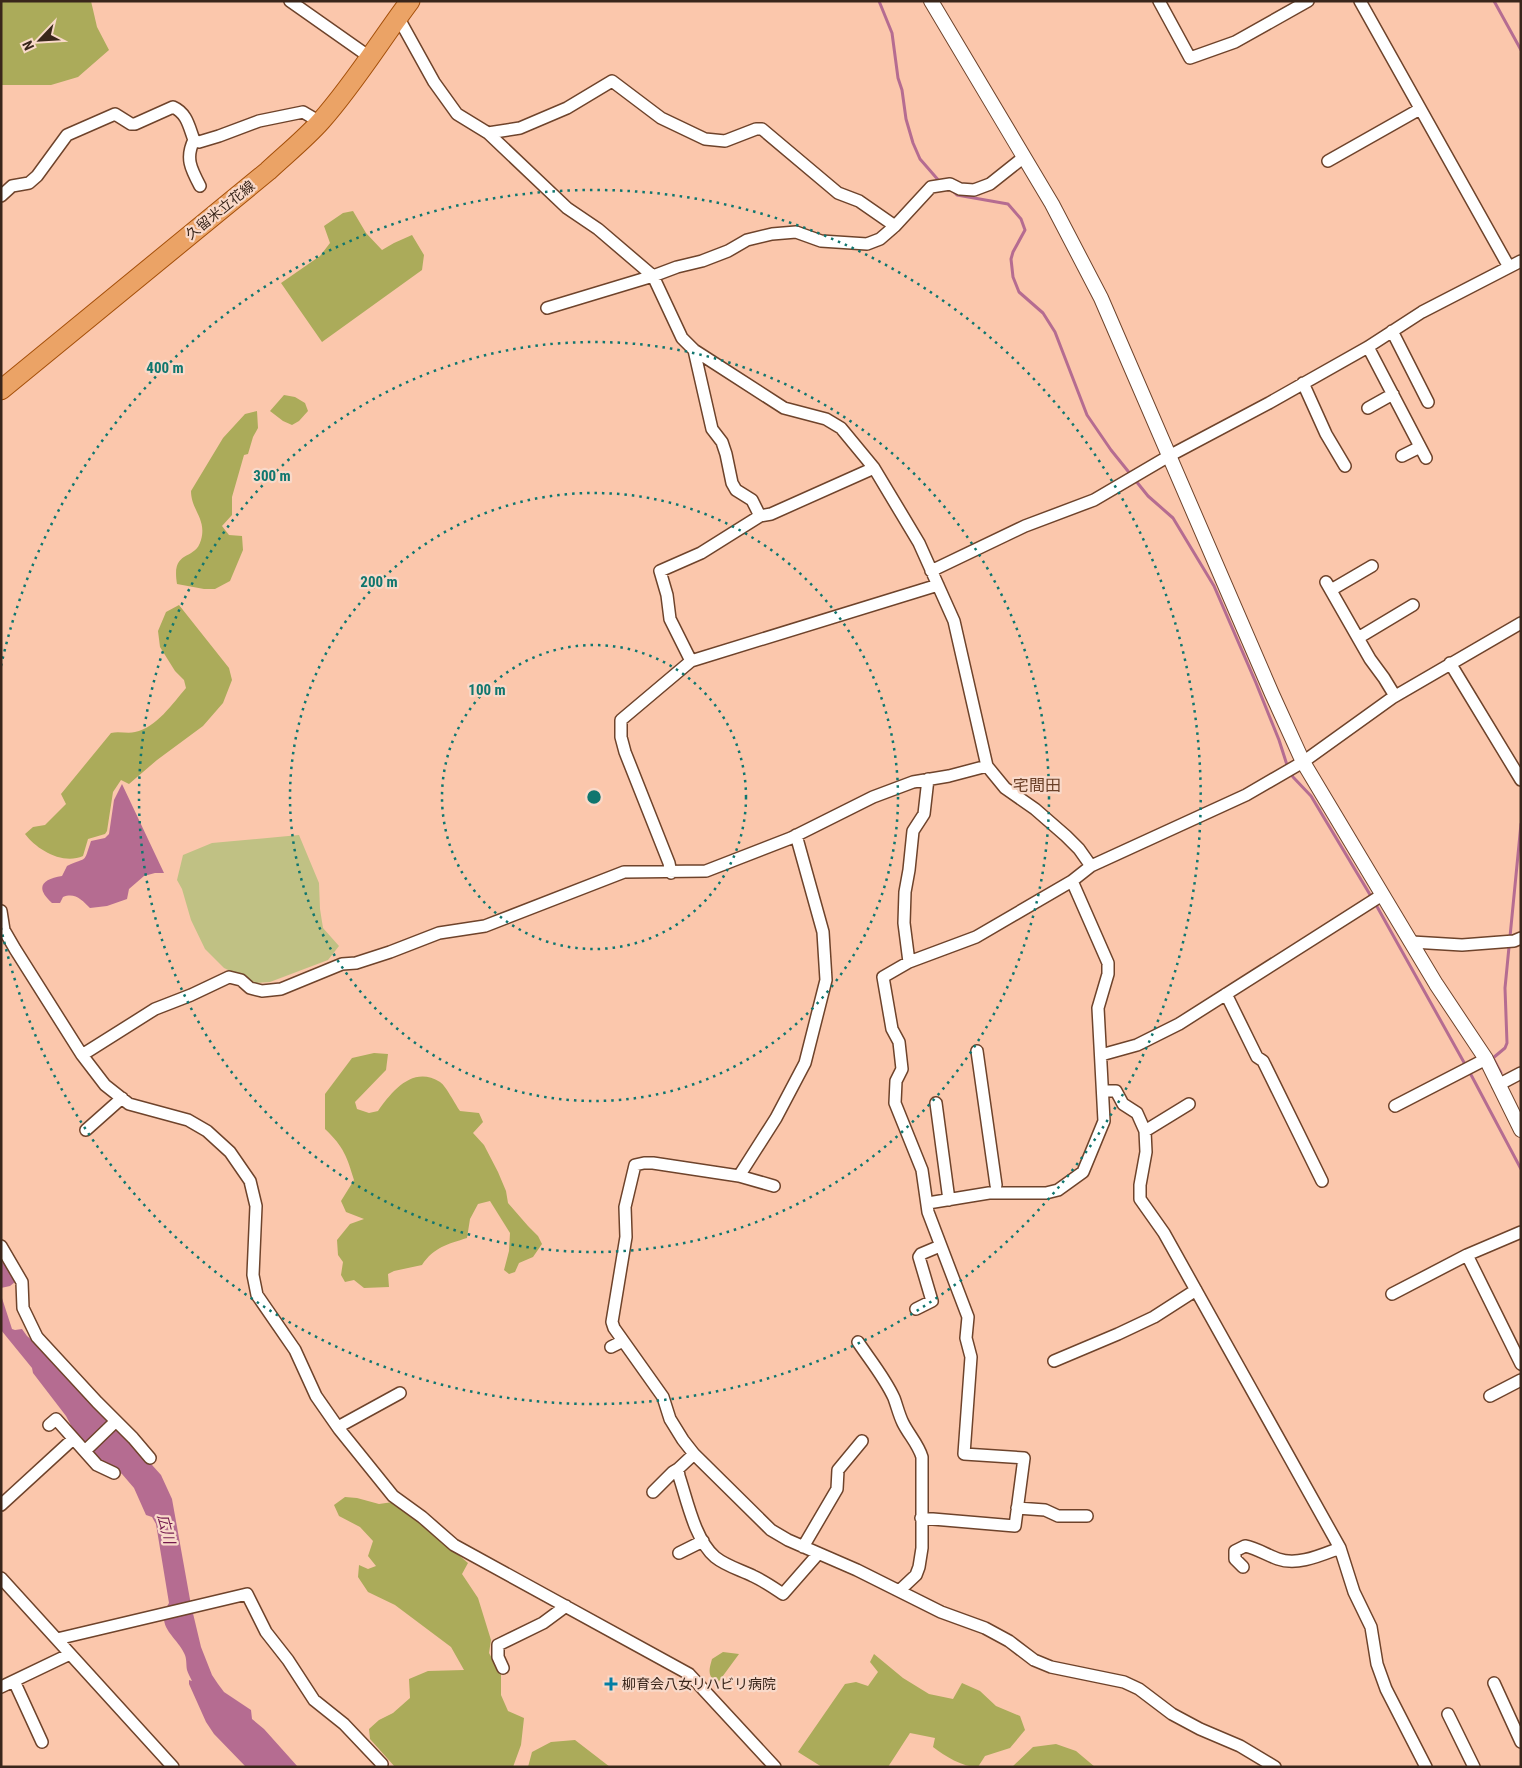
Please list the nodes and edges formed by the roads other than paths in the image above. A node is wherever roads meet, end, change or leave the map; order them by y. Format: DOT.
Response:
graph roads {
  1 [pos="290,1"];
  2 [pos="410,1"];
  3 [pos="931,1"];
  4 [pos="1159,1"];
  5 [pos="1308,1"];
  6 [pos="1360,1"];
  7 [pos="398,17"];
  8 [pos="371,58"];
  9 [pos="1420,109"];
  10 [pos="320,122"];
  11 [pos="488,134"];
  12 [pos="194,140"];
  13 [pos="1024,157"];
  14 [pos="1328,160"];
  15 [pos="200,186"];
  16 [pos="1,196"];
  17 [pos="895,226"];
  18 [pos="1521,261"];
  19 [pos="1509,267"];
  20 [pos="653,276"];
  21 [pos="547,308"];
  22 [pos="1392,331"];
  23 [pos="1368,347"];
  24 [pos="694,350"];
  25 [pos="1304,383"];
  26 [pos="1,390"];
  27 [pos="1393,394"];
  28 [pos="1428,402"];
  29 [pos="1368,408"];
  30 [pos="1420,447"];
  31 [pos="1169,456"];
  32 [pos="1402,456"];
  33 [pos="1426,458"];
  34 [pos="1345,466"];
  35 [pos="874,468"];
  36 [pos="760,516"];
  37 [pos="1365,566"];
  38 [pos="931,571"];
  39 [pos="938,585"];
  40 [pos="1413,605"];
  41 [pos="1521,623"];
  42 [pos="1358,638"];
  43 [pos="691,661"];
  44 [pos="1450,663"];
  45 [pos="1395,696"];
  46 [pos="1299,764"];
  47 [pos="987,766"];
  48 [pos="928,779"];
  49 [pos="1521,780"];
  50 [pos="796,835"];
  51 [pos="1091,866"];
  52 [pos="671,873"];
  53 [pos="1072,881"];
  54 [pos="1382,894"];
  55 [pos="1,911"];
  56 [pos="1521,938"];
  57 [pos="1412,942"];
  58 [pos="909,962"];
  59 [pos="1226,994"];
  60 [pos="977,1051"];
  61 [pos="82,1055"];
  62 [pos="1101,1055"];
  63 [pos="1486,1059"];
  64 [pos="1521,1073"];
  65 [pos="1498,1086"];
  66 [pos="1104,1092"];
  67 [pos="122,1098"];
  68 [pos="936,1103"];
  69 [pos="1189,1104"];
  70 [pos="1395,1106"];
  71 [pos="1517,1111"];
  72 [pos="86,1130"];
  73 [pos="1521,1130"];
  74 [pos="1145,1131"];
  75 [pos="739,1176"];
  76 [pos="1322,1181"];
  77 [pos="996,1185"];
  78 [pos="774,1186"];
  79 [pos="949,1200"];
  80 [pos="928,1203"];
  81 [pos="1521,1232"];
  82 [pos="1,1246"];
  83 [pos="940,1246"];
  84 [pos="1468,1256"];
  85 [pos="1196,1290"];
  86 [pos="1392,1294"];
  87 [pos="916,1309"];
  88 [pos="623,1341"];
  89 [pos="858,1342"];
  90 [pos="611,1347"];
  91 [pos="1054,1360"];
  92 [pos="1521,1364"];
  93 [pos="1521,1380"];
  94 [pos="400,1393"];
  95 [pos="1490,1396"];
  96 [pos="116,1421"];
  97 [pos="48,1426"];
  98 [pos="338,1427"];
  99 [pos="73,1439"];
  100 [pos="862,1441"];
  101 [pos="84,1451"];
  102 [pos="694,1454"];
  103 [pos="150,1458"];
  104 [pos="678,1469"];
  105 [pos="114,1474"];
  106 [pos="653,1492"];
  107 [pos="1,1505"];
  108 [pos="1018,1508"];
  109 [pos="1087,1516"];
  110 [pos="921,1518"];
  111 [pos="703,1541"];
  112 [pos="804,1547"];
  113 [pos="1340,1548"];
  114 [pos="679,1553"];
  115 [pos="818,1554"];
  116 [pos="1243,1567"];
  117 [pos="1,1578"];
  118 [pos="899,1591"];
  119 [pos="566,1606"];
  120 [pos="57,1639"];
  121 [pos="70,1654"];
  122 [pos="503,1668"];
  123 [pos="14,1681"];
  124 [pos="1494,1683"];
  125 [pos="1,1687"];
  126 [pos="1448,1714"];
  127 [pos="42,1742"];
  128 [pos="1521,1742"];
  129 [pos="173,1767"];
  130 [pos="381,1767"];
  131 [pos="775,1767"];
  132 [pos="1275,1767"];
  133 [pos="1426,1767"];
  134 [pos="1474,1767"];
  1 -- 8 [label="street"];
  2 -- 7 [label="main road, 久留米立花線"];
  3 -- 13 [label="street"];
  4 -- 5 [label="street"];
  6 -- 9 [label="street"];
  7 -- 8 [label="main road, 久留米立花線"];
  7 -- 11 [label="street"];
  8 -- 10 [label="main road, 久留米立花線"];
  9 -- 14 [label="street"];
  9 -- 19 [label="street"];
  10 -- 12 [label="street"];
  10 -- 26 [label="main road, 久留米立花線"];
  11 -- 17 [label="street"];
  11 -- 20 [label="street"];
  12 -- 15 [label="street"];
  12 -- 16 [label="street"];
  13 -- 17 [label="street"];
  13 -- 31 [label="street"];
  17 -- 20 [label="street"];
  18 -- 19 [label="street"];
  19 -- 22 [label="street"];
  20 -- 21 [label="street"];
  20 -- 24 [label="street"];
  22 -- 23 [label="street"];
  22 -- 28 [label="street"];
  23 -- 25 [label="street"];
  23 -- 27 [label="street"];
  24 -- 35 [label="street"];
  24 -- 36 [label="street"];
  25 -- 31 [label="street"];
  25 -- 34 [label="street"];
  27 -- 29 [label="street"];
  27 -- 30 [label="street"];
  30 -- 32 [label="street"];
  30 -- 33 [label="street"];
  31 -- 38 [label="street"];
  31 -- 46 [label="street"];
  35 -- 36 [label="street"];
  35 -- 38 [label="street"];
  36 -- 43 [label="street"];
  37 -- 42 [label="street"];
  38 -- 39 [label="street"];
  39 -- 43 [label="street"];
  39 -- 47 [label="street"];
  40 -- 42 [label="street"];
  41 -- 44 [label="street"];
  42 -- 45 [label="street"];
  43 -- 52 [label="street"];
  44 -- 45 [label="street"];
  44 -- 49 [label="street"];
  45 -- 46 [label="street"];
  46 -- 51 [label="street"];
  46 -- 54 [label="street"];
  47 -- 48 [label="street"];
  47 -- 51 [label="street"];
  48 -- 50 [label="street"];
  48 -- 58 [label="street"];
  50 -- 52 [label="street"];
  50 -- 75 [label="street"];
  51 -- 53 [label="street"];
  52 -- 61 [label="street"];
  53 -- 58 [label="street"];
  53 -- 62 [label="street"];
  54 -- 57 [label="street"];
  54 -- 59 [label="street"];
  55 -- 61 [label="street"];
  56 -- 57 [label="street"];
  57 -- 63 [label="street"];
  58 -- 80 [label="street"];
  59 -- 62 [label="street"];
  59 -- 76 [label="street"];
  60 -- 77 [label="street"];
  61 -- 67 [label="street"];
  62 -- 66 [label="street"];
  63 -- 65 [label="street"];
  63 -- 70 [label="street"];
  64 -- 65 [label="street"];
  65 -- 71 [label="street"];
  66 -- 74 [label="street"];
  66 -- 79 [label="street"];
  67 -- 72 [label="street"];
  67 -- 98 [label="street"];
  68 -- 79 [label="street"];
  69 -- 74 [label="street"];
  71 -- 73 [label="street"];
  74 -- 85 [label="street"];
  75 -- 78 [label="street"];
  75 -- 88 [label="street"];
  79 -- 80 [label="street"];
  80 -- 83 [label="street"];
  81 -- 84 [label="street"];
  82 -- 96 [label="street"];
  83 -- 87 [label="street"];
  83 -- 108 [label="street"];
  84 -- 86 [label="street"];
  84 -- 92 [label="street"];
  85 -- 91 [label="street"];
  85 -- 113 [label="street"];
  88 -- 90 [label="street"];
  88 -- 102 [label="street"];
  89 -- 110 [label="street"];
  93 -- 95 [label="street"];
  94 -- 98 [label="street"];
  96 -- 101 [label="street"];
  96 -- 103 [label="street"];
  97 -- 99 [label="street"];
  98 -- 119 [label="street"];
  99 -- 101 [label="street"];
  99 -- 107 [label="street"];
  100 -- 112 [label="street"];
  101 -- 105 [label="street"];
  102 -- 104 [label="street"];
  102 -- 112 [label="street"];
  104 -- 106 [label="street"];
  104 -- 111 [label="street"];
  108 -- 109 [label="street"];
  108 -- 110 [label="street"];
  110 -- 118 [label="street"];
  111 -- 114 [label="street"];
  111 -- 115 [label="street"];
  112 -- 115 [label="street"];
  113 -- 116 [label="street"];
  113 -- 133 [label="street"];
  115 -- 118 [label="street"];
  117 -- 120 [label="street"];
  118 -- 132 [label="street"];
  119 -- 122 [label="street"];
  119 -- 131 [label="street"];
  120 -- 121 [label="street"];
  120 -- 130 [label="street"];
  121 -- 123 [label="street"];
  121 -- 129 [label="street"];
  123 -- 125 [label="street"];
  123 -- 127 [label="street"];
  124 -- 128 [label="street"];
  126 -- 134 [label="street"];
}
